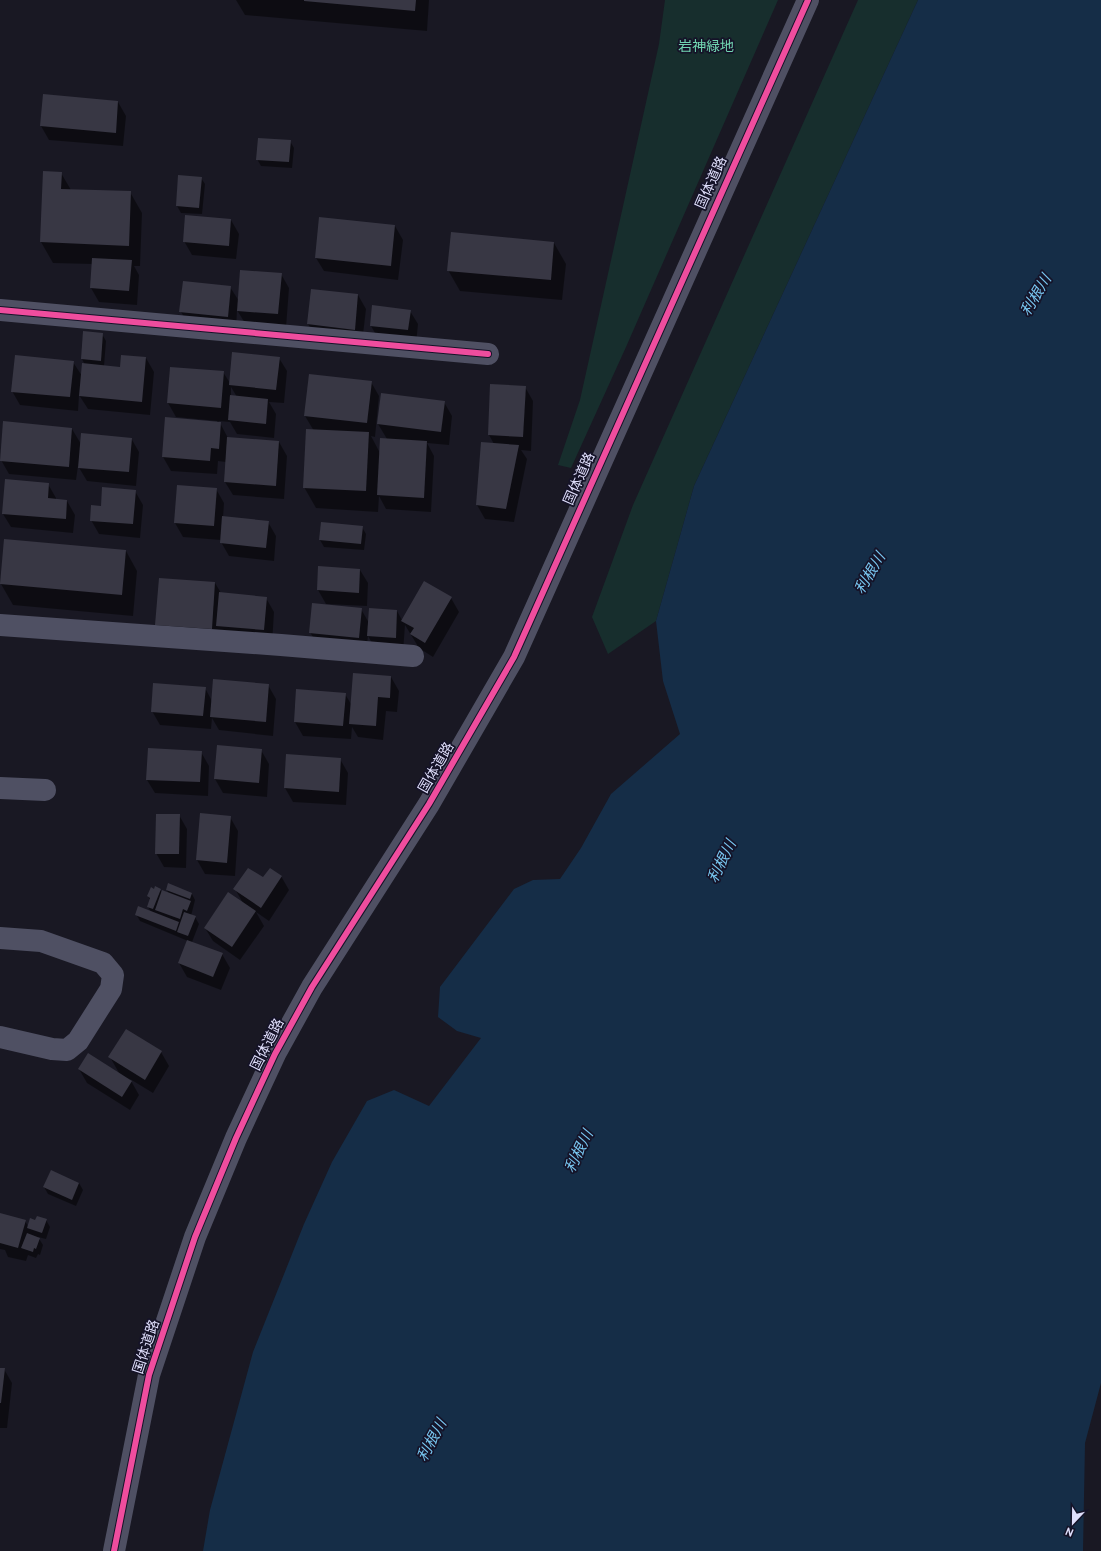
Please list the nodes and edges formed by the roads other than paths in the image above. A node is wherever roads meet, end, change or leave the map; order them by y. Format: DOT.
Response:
graph roads {
  1 [pos="808,0"];
  2 [pos="0,310"];
  3 [pos="488,354"];
  4 [pos="0,625"];
  5 [pos="413,656"];
  6 [pos="0,788"];
  7 [pos="45,790"];
  8 [pos="0,938"];
  9 [pos="0,1037"];
  10 [pos="114,1551"];
  1 -- 10 [label="street, 国体道路"];
  2 -- 3 [label="street"];
  4 -- 5 [label="street"];
  6 -- 7 [label="street"];
  8 -- 9 [label="street"];
}
